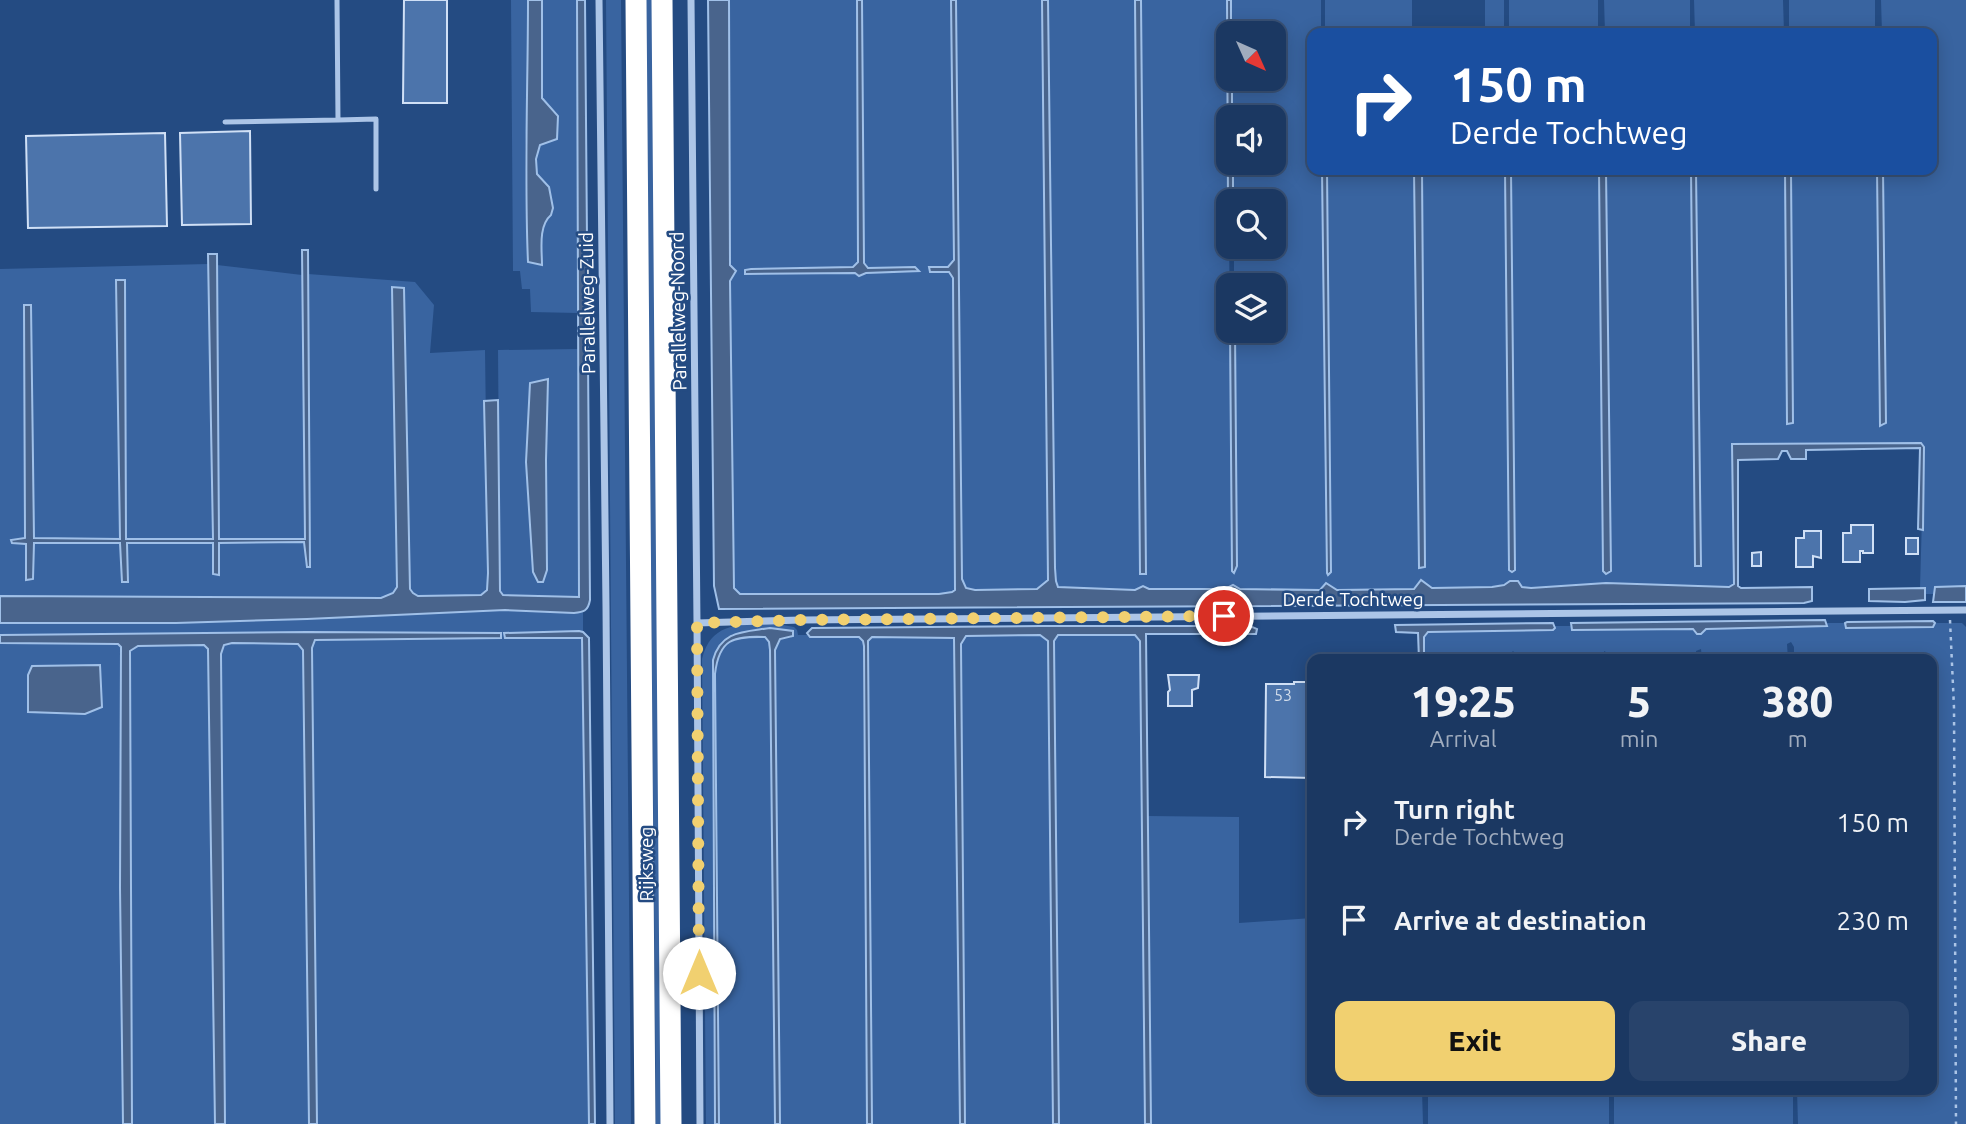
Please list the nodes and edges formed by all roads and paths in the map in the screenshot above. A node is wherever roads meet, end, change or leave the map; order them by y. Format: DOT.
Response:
graph roads {
  1 [pos="337,0"];
  2 [pos="599,0"];
  3 [pos="636,0"];
  4 [pos="662,0"];
  5 [pos="691,0"];
  6 [pos="338,120"];
  7 [pos="225,122"];
  8 [pos="376,189"];
  9 [pos="606,606"];
  10 [pos="1966,610"];
  11 [pos="1950,611"];
  12 [pos="697,623"];
  13 [pos="610,1124"];
  14 [pos="645,1124"];
  15 [pos="671,1124"];
  16 [pos="700,1124"];
  17 [pos="1956,1124"];
  1 -- 6 [label="lane"];
  2 -- 9 [label="street, Parallelweg-Zuid"];
  3 -- 14 [label="highway, Rijksweg"];
  4 -- 15 [label="highway, Rijksweg"];
  5 -- 12 [label="street, Parallelweg-Noord"];
  6 -- 7 [label="lane"];
  6 -- 8 [label="lane"];
  9 -- 13 [label="street, Rijksweg"];
  10 -- 11 [label="street, Derde Tochtweg"];
  11 -- 12 [label="street, Derde Tochtweg"];
  11 -- 17 [label="path"];
  12 -- 16 [label="street"];
}
